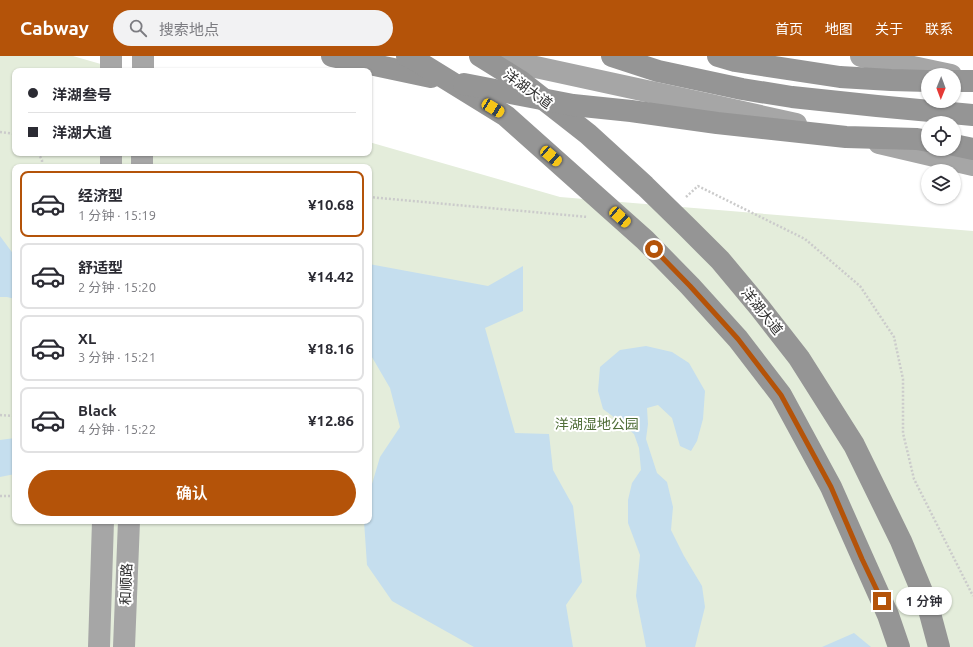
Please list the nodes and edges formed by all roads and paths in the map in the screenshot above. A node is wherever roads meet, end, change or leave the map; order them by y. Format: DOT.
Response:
graph roads {
  1 [pos="111,56"];
  2 [pos="143,56"];
  3 [pos="332,56"];
  4 [pos="407,56"];
  5 [pos="480,56"];
  6 [pos="485,56"];
  7 [pos="612,56"];
  8 [pos="718,56"];
  9 [pos="861,56"];
  10 [pos="111,68"];
  11 [pos="142,68"];
  12 [pos="921,68"];
  13 [pos="961,77"];
  14 [pos="973,80"];
  15 [pos="921,81"];
  16 [pos="961,81"];
  17 [pos="973,115"];
  18 [pos="0,132"];
  19 [pos="12,134"];
  20 [pos="921,140"];
  21 [pos="961,146"];
  22 [pos="973,149"];
  23 [pos="973,165"];
  24 [pos="0,415"];
  25 [pos="12,416"];
  26 [pos="0,496"];
  27 [pos="12,496"];
  28 [pos="103,524"];
  29 [pos="129,524"];
  30 [pos="99,647"];
  31 [pos="124,647"];
  32 [pos="899,647"];
  33 [pos="939,647"];
  1 -- 10 [label="main road"];
  2 -- 11 [label="main road"];
  3 -- 20 [label="highway, bridge"];
  4 -- 32 [label="highway, bridge"];
  5 -- 33 [label="highway, 洋湖大道, bridge"];
  6 -- 23 [label="main road"];
  7 -- 17 [label="highway"];
  8 -- 15 [label="highway"];
  9 -- 12 [label="main road"];
  13 -- 14 [label="main road"];
  14 -- 16 [label="highway"];
  18 -- 19 [label="path"];
  21 -- 22 [label="highway"];
  24 -- 25 [label="path"];
  26 -- 27 [label="path"];
  28 -- 30 [label="main road, 和顺路"];
  29 -- 31 [label="main road, 和顺路"];
}
